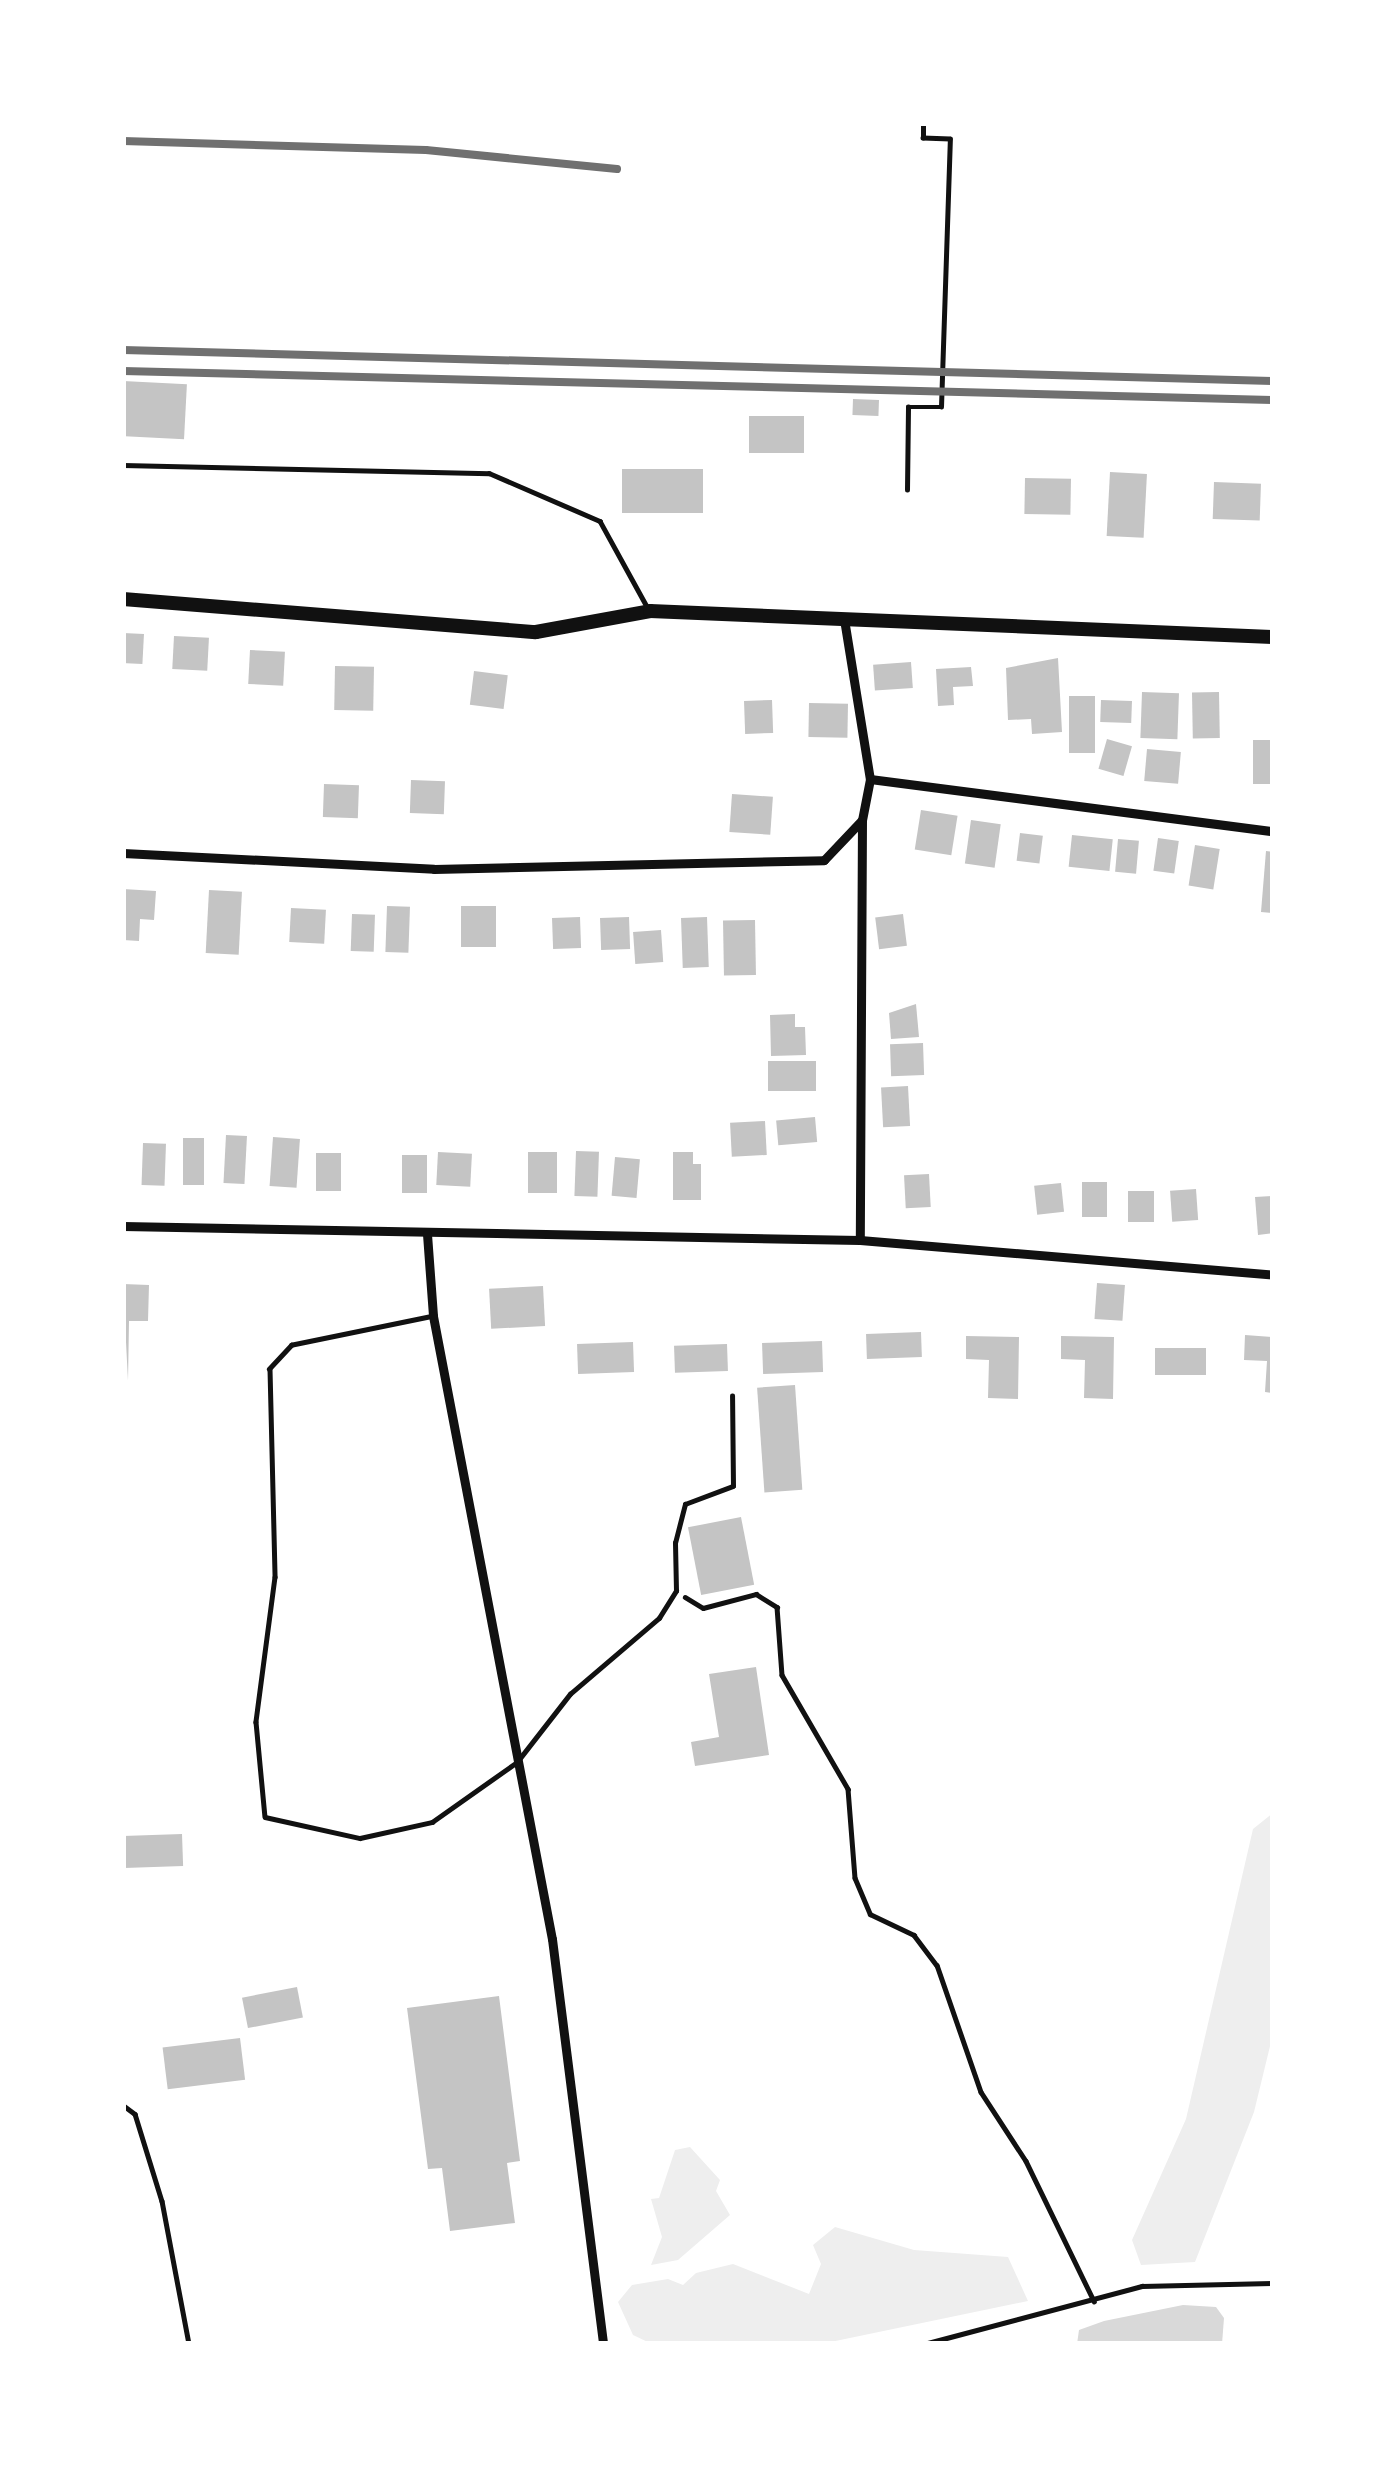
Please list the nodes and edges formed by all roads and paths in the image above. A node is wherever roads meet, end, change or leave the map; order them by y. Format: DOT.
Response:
graph roads {
  1 [pos="923,123"];
  2 [pos="123,465"];
  3 [pos="907,490"];
  4 [pos="123,599"];
  5 [pos="650,611"];
  6 [pos="844,616"];
  7 [pos="1273,637"];
  8 [pos="870,779"];
  9 [pos="862,820"];
  10 [pos="1273,831"];
  11 [pos="123,853"];
  12 [pos="123,1226"];
  13 [pos="427,1234"];
  14 [pos="860,1240"];
  15 [pos="1273,1274"];
  16 [pos="433,1316"];
  17 [pos="732,1396"];
  18 [pos="676,1591"];
  19 [pos="518,1762"];
  20 [pos="123,2105"];
  21 [pos="1273,2283"];
  22 [pos="1094,2301"];
  23 [pos="189,2344"];
  24 [pos="603,2344"];
  25 [pos="924,2344"];
  1 -- 3 [label="path"];
  2 -- 5 [label="lane"];
  4 -- 5 [label="main road"];
  5 -- 6 [label="main road"];
  6 -- 7 [label="main road"];
  6 -- 8 [label="street"];
  8 -- 9 [label="street"];
  8 -- 10 [label="street"];
  9 -- 11 [label="street"];
  9 -- 14 [label="street"];
  12 -- 13 [label="street"];
  13 -- 14 [label="street"];
  13 -- 16 [label="street"];
  14 -- 15 [label="street"];
  16 -- 19 [label="street"];
  16 -- 19 [label="lane"];
  17 -- 18 [label="lane"];
  18 -- 19 [label="lane"];
  18 -- 22 [label="path"];
  19 -- 24 [label="street"];
  20 -- 23 [label="path"];
  21 -- 22 [label="path"];
  22 -- 25 [label="path"];
}
